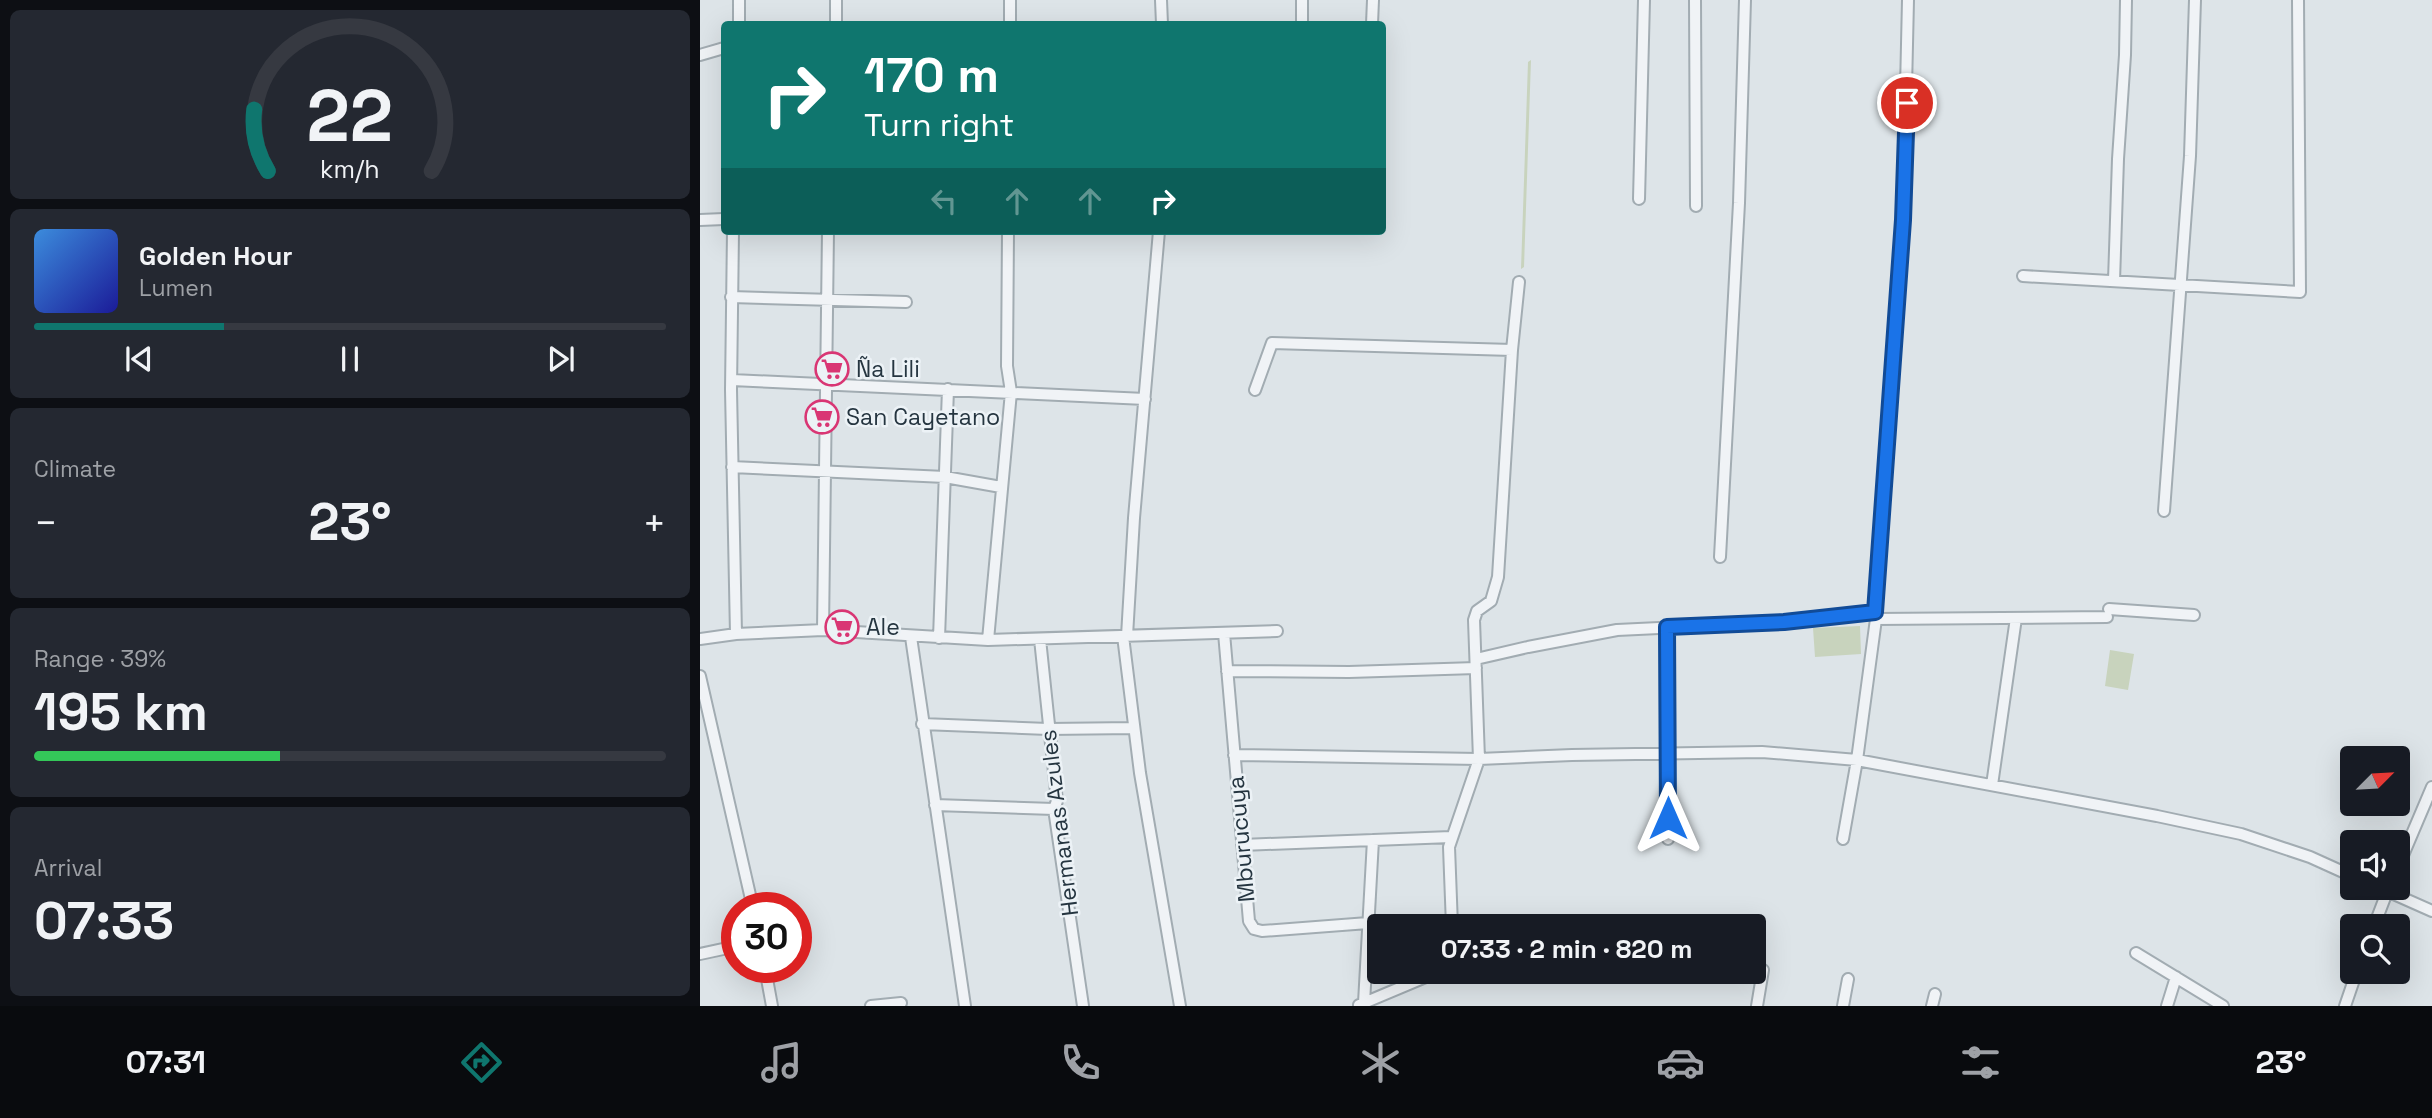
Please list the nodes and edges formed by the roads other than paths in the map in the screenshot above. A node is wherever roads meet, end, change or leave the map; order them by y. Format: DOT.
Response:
graph roads {
  1 [pos="739,0"];
  2 [pos="836,0"];
  3 [pos="1010,0"];
  4 [pos="1161,0"];
  5 [pos="1302,0"];
  6 [pos="1373,0"];
  7 [pos="1644,0"];
  8 [pos="1695,0"];
  9 [pos="1745,0"];
  10 [pos="1908,0"];
  11 [pos="2126,0"];
  12 [pos="2195,0"];
  13 [pos="2298,0"];
  14 [pos="739,21"];
  15 [pos="836,21"];
  16 [pos="1010,21"];
  17 [pos="1162,21"];
  18 [pos="1302,21"];
  19 [pos="1372,21"];
  20 [pos="721,49"];
  21 [pos="700,55"];
  22 [pos="1639,199"];
  23 [pos="1696,206"];
  24 [pos="700,219"];
  25 [pos="721,219"];
  26 [pos="733,235"];
  27 [pos="828,235"];
  28 [pos="1008,235"];
  29 [pos="1160,235"];
  30 [pos="2023,276"];
  31 [pos="2114,281"];
  32 [pos="1519,282"];
  33 [pos="2179,285"];
  34 [pos="731,297"];
  35 [pos="827,299"];
  36 [pos="906,302"];
  37 [pos="1512,350"];
  38 [pos="732,380"];
  39 [pos="826,384"];
  40 [pos="948,389"];
  41 [pos="1255,390"];
  42 [pos="1011,392"];
  43 [pos="1145,399"];
  44 [pos="732,467"];
  45 [pos="825,471"];
  46 [pos="945,477"];
  47 [pos="1001,487"];
  48 [pos="2164,511"];
  49 [pos="1720,557"];
  50 [pos="1876,615"];
  51 [pos="2194,615"];
  52 [pos="2016,618"];
  53 [pos="1667,627"];
  54 [pos="823,630"];
  55 [pos="1277,631"];
  56 [pos="1224,633"];
  57 [pos="736,634"];
  58 [pos="911,636"];
  59 [pos="1125,636"];
  60 [pos="939,638"];
  61 [pos="700,639"];
  62 [pos="1040,639"];
  63 [pos="988,640"];
  64 [pos="1476,664"];
  65 [pos="1227,671"];
  66 [pos="700,676"];
  67 [pos="922,724"];
  68 [pos="1134,727"];
  69 [pos="1048,729"];
  70 [pos="1234,755"];
  71 [pos="1668,755"];
  72 [pos="1479,759"];
  73 [pos="1857,760"];
  74 [pos="1992,785"];
  75 [pos="2432,787"];
  76 [pos="935,805"];
  77 [pos="1054,809"];
  78 [pos="1451,837"];
  79 [pos="1668,839"];
  80 [pos="1843,839"];
  81 [pos="2410,839"];
  82 [pos="1373,840"];
  83 [pos="1241,845"];
  84 [pos="2340,871"];
  85 [pos="748,892"];
  86 [pos="2410,900"];
  87 [pos="2432,911"];
  88 [pos="1369,914"];
  89 [pos="1452,914"];
  90 [pos="1367,923"];
  91 [pos="1367,935"];
  92 [pos="721,949"];
  93 [pos="2136,953"];
  94 [pos="700,954"];
  95 [pos="2176,977"];
  96 [pos="1848,979"];
  97 [pos="768,983"];
  98 [pos="1410,984"];
  99 [pos="1761,984"];
  100 [pos="2353,984"];
  101 [pos="1935,994"];
  102 [pos="901,1003"];
  103 [pos="1361,1005"];
  104 [pos="772,1006"];
  105 [pos="871,1006"];
  106 [pos="965,1006"];
  107 [pos="1083,1006"];
  108 [pos="1180,1006"];
  109 [pos="1757,1006"];
  110 [pos="1843,1006"];
  111 [pos="1933,1006"];
  112 [pos="2167,1006"];
  113 [pos="2223,1006"];
  114 [pos="2345,1006"];
  1 -- 14 [label="street"];
  2 -- 15 [label="street"];
  3 -- 16 [label="street"];
  4 -- 17 [label="street"];
  5 -- 18 [label="street"];
  6 -- 19 [label="street"];
  7 -- 22 [label="street"];
  8 -- 23 [label="street"];
  9 -- 49 [label="street"];
  10 -- 50 [label="street"];
  11 -- 31 [label="street"];
  12 -- 33 [label="street"];
  13 -- 33 [label="street"];
  20 -- 21 [label="street"];
  24 -- 25 [label="street"];
  26 -- 34 [label="street"];
  27 -- 35 [label="street"];
  28 -- 42 [label="street"];
  29 -- 43 [label="street"];
  30 -- 31 [label="street"];
  31 -- 33 [label="street"];
  32 -- 37 [label="street"];
  33 -- 48 [label="street"];
  34 -- 35 [label="street"];
  34 -- 38 [label="street"];
  35 -- 36 [label="street"];
  35 -- 39 [label="street"];
  37 -- 41 [label="street"];
  37 -- 64 [label="street"];
  38 -- 39 [label="street"];
  38 -- 44 [label="street"];
  39 -- 40 [label="street"];
  39 -- 45 [label="street"];
  40 -- 42 [label="street"];
  40 -- 46 [label="street"];
  42 -- 43 [label="street"];
  42 -- 47 [label="street"];
  43 -- 59 [label="street"];
  44 -- 45 [label="street"];
  44 -- 57 [label="street"];
  45 -- 46 [label="street"];
  45 -- 54 [label="street"];
  46 -- 47 [label="street"];
  46 -- 60 [label="street"];
  47 -- 63 [label="street"];
  50 -- 52 [label="street"];
  50 -- 53 [label="street"];
  50 -- 73 [label="street"];
  51 -- 52 [label="street"];
  52 -- 74 [label="street"];
  53 -- 64 [label="street"];
  53 -- 71 [label="street"];
  54 -- 57 [label="street"];
  54 -- 58 [label="street"];
  55 -- 56 [label="street"];
  56 -- 59 [label="street"];
  56 -- 65 [label="street, Mburucuya"];
  57 -- 61 [label="street"];
  58 -- 60 [label="street"];
  58 -- 67 [label="street"];
  59 -- 62 [label="street"];
  59 -- 68 [label="street"];
  60 -- 63 [label="street"];
  62 -- 63 [label="street"];
  62 -- 69 [label="street, Hermanas Azules"];
  64 -- 65 [label="street"];
  64 -- 72 [label="street"];
  65 -- 70 [label="street, Mburucuya"];
  66 -- 85 [label="street"];
  67 -- 69 [label="street"];
  67 -- 76 [label="street"];
  68 -- 69 [label="street"];
  68 -- 108 [label="street"];
  69 -- 77 [label="street, Hermanas Azules"];
  70 -- 72 [label="street"];
  70 -- 83 [label="street, Mburucuya"];
  71 -- 72 [label="street"];
  71 -- 73 [label="street"];
  71 -- 79 [label="street"];
  72 -- 78 [label="street"];
  73 -- 74 [label="street"];
  73 -- 80 [label="street"];
  74 -- 84 [label="street"];
  75 -- 81 [label="street"];
  76 -- 77 [label="street"];
  76 -- 106 [label="street"];
  77 -- 107 [label="street, Hermanas Azules"];
  78 -- 82 [label="street"];
  78 -- 89 [label="street"];
  82 -- 83 [label="street"];
  82 -- 88 [label="street"];
  83 -- 90 [label="street, Mburucuya"];
  86 -- 87 [label="street"];
  91 -- 103 [label="street"];
  92 -- 94 [label="street"];
  93 -- 95 [label="street"];
  95 -- 112 [label="street"];
  95 -- 113 [label="street"];
  96 -- 110 [label="street"];
  97 -- 104 [label="street"];
  98 -- 103 [label="street"];
  99 -- 109 [label="street"];
  100 -- 114 [label="street"];
  101 -- 111 [label="street"];
  102 -- 105 [label="street"];
}
